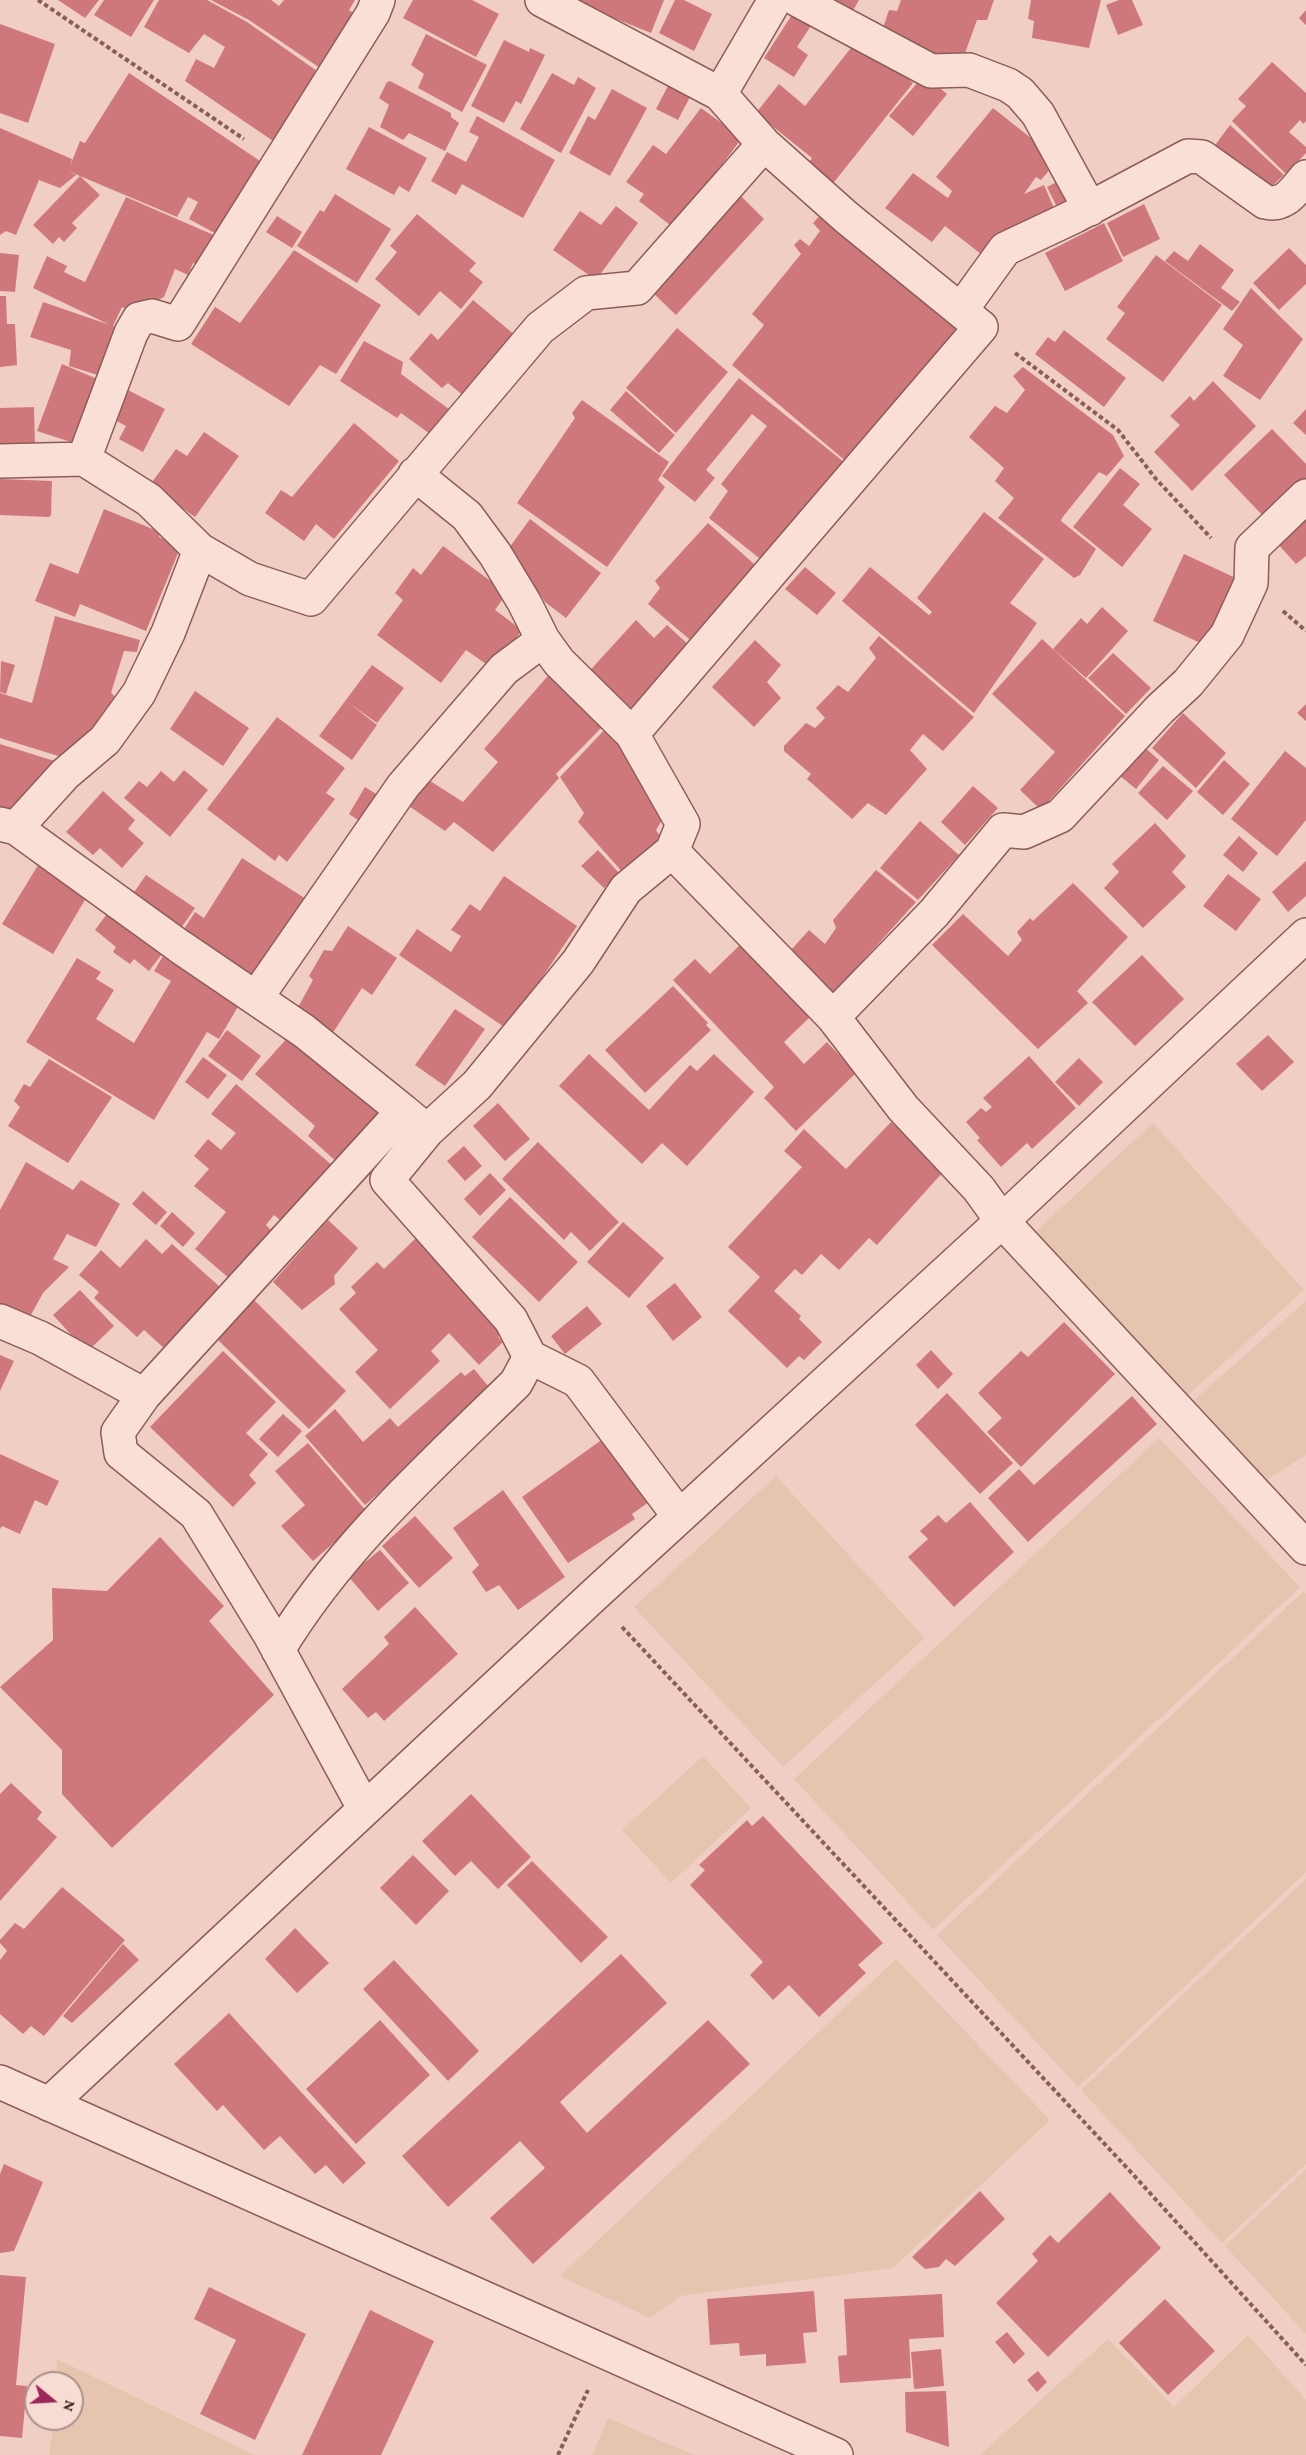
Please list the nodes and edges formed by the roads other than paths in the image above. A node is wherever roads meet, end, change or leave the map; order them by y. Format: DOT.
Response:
graph roads {
  1 [pos="378,0"];
  2 [pos="542,0"];
  3 [pos="775,0"];
  4 [pos="798,0"];
  5 [pos="720,94"];
  6 [pos="764,144"];
  7 [pos="1306,177"];
  8 [pos="1090,208"];
  9 [pos="971,318"];
  10 [pos="84,459"];
  11 [pos="0,461"];
  12 [pos="415,474"];
  13 [pos="1306,496"];
  14 [pos="200,550"];
  15 [pos="543,640"];
  16 [pos="632,734"];
  17 [pos="8,826"];
  18 [pos="672,851"];
  19 [pos="1306,935"];
  20 [pos="256,998"];
  21 [pos="833,1017"];
  22 [pos="415,1121"];
  23 [pos="1002,1221"];
  24 [pos="0,1321"];
  25 [pos="530,1357"];
  26 [pos="144,1395"];
  27 [pos="680,1516"];
  28 [pos="1306,1548"];
  29 [pos="278,1650"];
  30 [pos="364,1808"];
  31 [pos="0,2082"];
  32 [pos="49,2104"];
  33 [pos="836,2455"];
  1 -- 10 [label="street"];
  2 -- 5 [label="street"];
  3 -- 5 [label="street"];
  4 -- 8 [label="street"];
  5 -- 6 [label="street"];
  6 -- 9 [label="street"];
  6 -- 12 [label="street"];
  7 -- 8 [label="street"];
  8 -- 9 [label="street"];
  9 -- 16 [label="street"];
  10 -- 11 [label="street"];
  10 -- 14 [label="street"];
  12 -- 14 [label="street"];
  12 -- 15 [label="street"];
  13 -- 21 [label="street"];
  14 -- 17 [label="street"];
  15 -- 16 [label="street"];
  15 -- 20 [label="street"];
  16 -- 18 [label="street"];
  17 -- 20 [label="street"];
  18 -- 21 [label="street"];
  18 -- 22 [label="street"];
  19 -- 23 [label="street"];
  20 -- 22 [label="street"];
  21 -- 23 [label="street"];
  22 -- 25 [label="street"];
  22 -- 26 [label="street"];
  23 -- 27 [label="street"];
  23 -- 28 [label="street"];
  24 -- 26 [label="street"];
  25 -- 27 [label="street"];
  25 -- 29 [label="street"];
  26 -- 29 [label="street"];
  27 -- 30 [label="street"];
  29 -- 30 [label="street"];
  30 -- 32 [label="street"];
  31 -- 32 [label="street"];
  32 -- 33 [label="street"];
}
